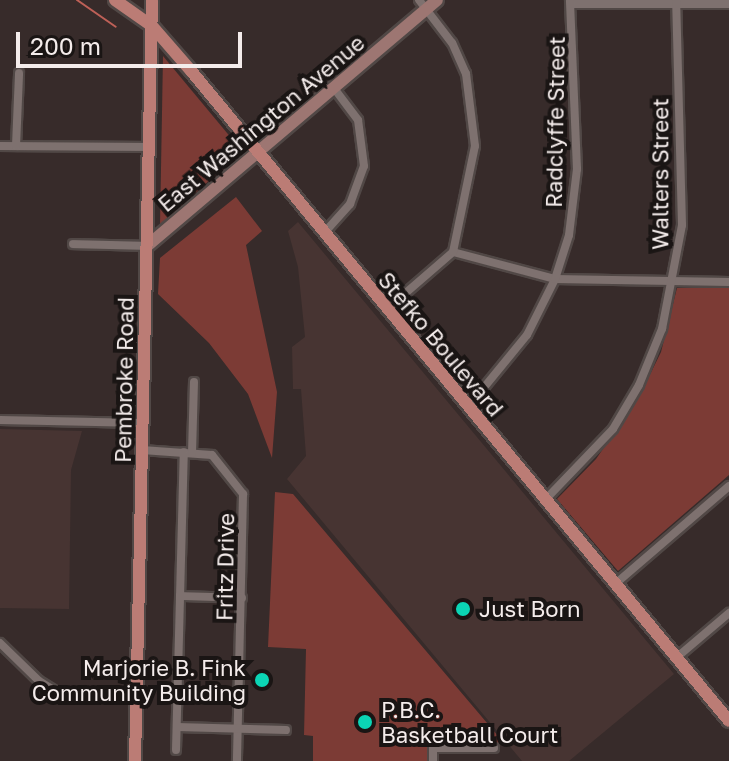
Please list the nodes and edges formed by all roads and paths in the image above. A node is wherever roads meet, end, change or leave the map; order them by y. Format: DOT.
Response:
graph roads {
  1 [pos="115,0"];
  2 [pos="152,0"];
  3 [pos="437,0"];
  4 [pos="572,2"];
  5 [pos="676,2"];
  6 [pos="422,4"];
  7 [pos="729,4"];
  8 [pos="152,26"];
  9 [pos="19,73"];
  10 [pos="334,88"];
  11 [pos="0,146"];
  12 [pos="16,146"];
  13 [pos="149,147"];
  14 [pos="257,154"];
  15 [pos="323,234"];
  16 [pos="73,244"];
  17 [pos="147,246"];
  18 [pos="453,252"];
  19 [pos="555,279"];
  20 [pos="673,281"];
  21 [pos="729,282"];
  22 [pos="386,310"];
  23 [pos="194,382"];
  24 [pos="468,407"];
  25 [pos="0,420"];
  26 [pos="143,423"];
  27 [pos="142,450"];
  28 [pos="188,452"];
  29 [pos="729,486"];
  30 [pos="545,500"];
  31 [pos="614,585"];
  32 [pos="180,596"];
  33 [pos="242,598"];
  34 [pos="729,613"];
  35 [pos="0,643"];
  36 [pos="676,658"];
  37 [pos="136,699"];
  38 [pos="729,721"];
  39 [pos="177,727"];
  40 [pos="238,728"];
  41 [pos="286,730"];
  42 [pos="433,736"];
  43 [pos="433,748"];
  44 [pos="494,748"];
  45 [pos="176,750"];
  46 [pos="135,761"];
  47 [pos="237,761"];
  48 [pos="433,761"];
  1 -- 8 [label="main road, Stefko Boulevard"];
  2 -- 8 [label="main road, Pembroke Road"];
  3 -- 6 [label="street, East Washington Avenue"];
  4 -- 5 [label="street"];
  4 -- 19 [label="street, Radclyffe Street"];
  5 -- 7 [label="street"];
  5 -- 20 [label="street, Walters Street"];
  6 -- 10 [label="street, East Washington Avenue"];
  6 -- 18 [label="street"];
  8 -- 13 [label="main road, Pembroke Road"];
  8 -- 14 [label="main road, Stefko Boulevard"];
  9 -- 12 [label="street"];
  10 -- 14 [label="street, East Washington Avenue"];
  10 -- 15 [label="street"];
  11 -- 12 [label="street"];
  12 -- 13 [label="street"];
  13 -- 17 [label="main road, Pembroke Road"];
  14 -- 15 [label="main road, Stefko Boulevard"];
  14 -- 17 [label="street, East Washington Avenue"];
  15 -- 22 [label="main road, Stefko Boulevard"];
  16 -- 17 [label="street"];
  17 -- 26 [label="main road, Pembroke Road"];
  18 -- 19 [label="street"];
  18 -- 22 [label="street"];
  19 -- 20 [label="street"];
  19 -- 24 [label="street, Radclyffe Street"];
  20 -- 21 [label="street"];
  20 -- 30 [label="street, Walters Street"];
  22 -- 24 [label="main road, Stefko Boulevard"];
  23 -- 28 [label="street"];
  24 -- 30 [label="main road, Stefko Boulevard"];
  25 -- 26 [label="street"];
  26 -- 27 [label="main road, Pembroke Road"];
  27 -- 28 [label="street, Fritz Drive"];
  27 -- 37 [label="main road, Pembroke Road"];
  28 -- 32 [label="street"];
  28 -- 33 [label="street, Fritz Drive"];
  29 -- 31 [label="street"];
  30 -- 31 [label="main road, Stefko Boulevard"];
  31 -- 36 [label="main road, Stefko Boulevard"];
  32 -- 33 [label="street"];
  32 -- 39 [label="street"];
  33 -- 40 [label="street, Fritz Drive"];
  34 -- 36 [label="street"];
  35 -- 37 [label="street"];
  36 -- 38 [label="main road, Stefko Boulevard"];
  37 -- 46 [label="main road, Pembroke Road"];
  39 -- 40 [label="street"];
  39 -- 45 [label="street"];
  40 -- 41 [label="street"];
  40 -- 47 [label="street, Fritz Drive"];
  42 -- 43 [label="street"];
  43 -- 44 [label="street"];
  43 -- 48 [label="street"];
}
